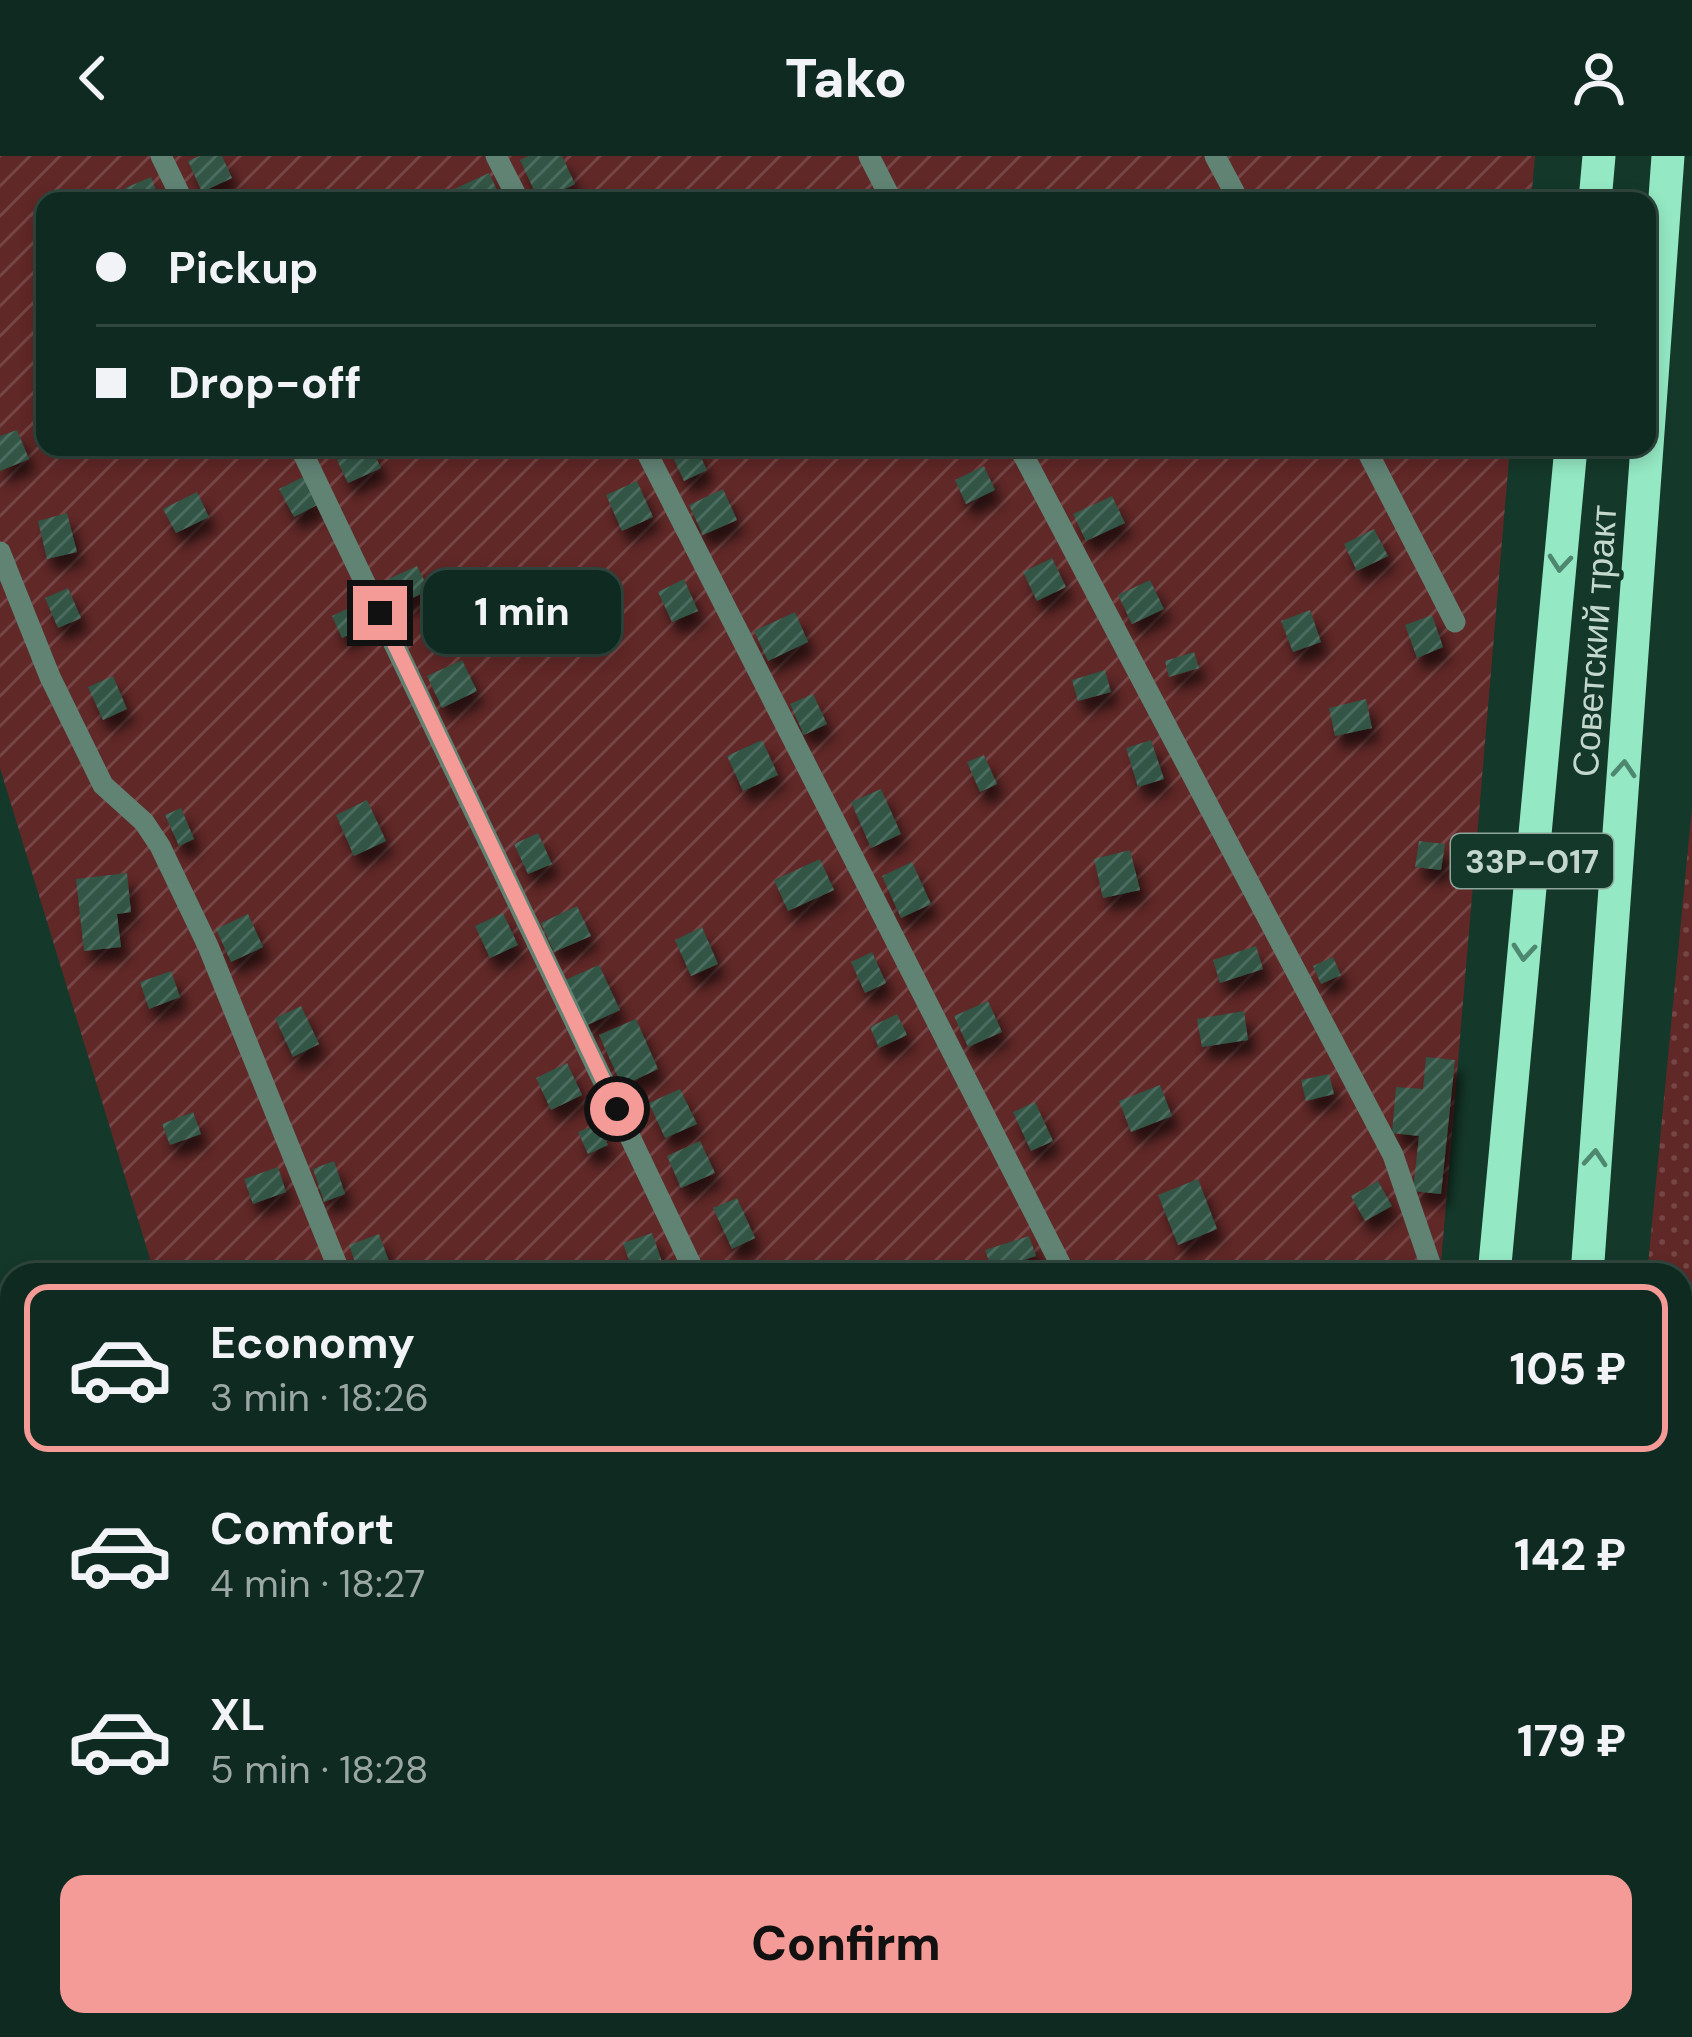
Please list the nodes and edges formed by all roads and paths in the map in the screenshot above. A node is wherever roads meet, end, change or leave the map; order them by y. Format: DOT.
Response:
graph roads {
  1 [pos="161,156"];
  2 [pos="496,156"];
  3 [pos="868,156"];
  4 [pos="1216,156"];
  5 [pos="1599,156"];
  6 [pos="1668,156"];
  7 [pos="179,192"];
  8 [pos="514,192"];
  9 [pos="887,192"];
  10 [pos="1234,192"];
  11 [pos="1595,192"];
  12 [pos="1656,322"];
  13 [pos="304,456"];
  14 [pos="649,456"];
  15 [pos="1024,456"];
  16 [pos="1370,456"];
  17 [pos="1570,456"];
  18 [pos="1646,456"];
  19 [pos="0,553"];
  20 [pos="1455,622"];
  21 [pos="336,1263"];
  22 [pos="690,1263"];
  23 [pos="1060,1263"];
  24 [pos="1430,1263"];
  25 [pos="1495,1263"];
  26 [pos="1588,1263"];
  1 -- 7 [label="lane"];
  2 -- 8 [label="lane"];
  3 -- 9 [label="lane"];
  4 -- 10 [label="lane"];
  5 -- 11 [label="highway"];
  12 -- 6 [label="highway, Советский тракт / 33Р-017, one-way"];
  13 -- 22 [label="lane"];
  14 -- 23 [label="lane"];
  15 -- 24 [label="lane"];
  16 -- 20 [label="lane"];
  17 -- 25 [label="highway, Советский тракт / 33Р-017, one-way"];
  26 -- 18 [label="highway, Советский тракт / 33Р-017, one-way"];
  19 -- 21 [label="lane"];
}
